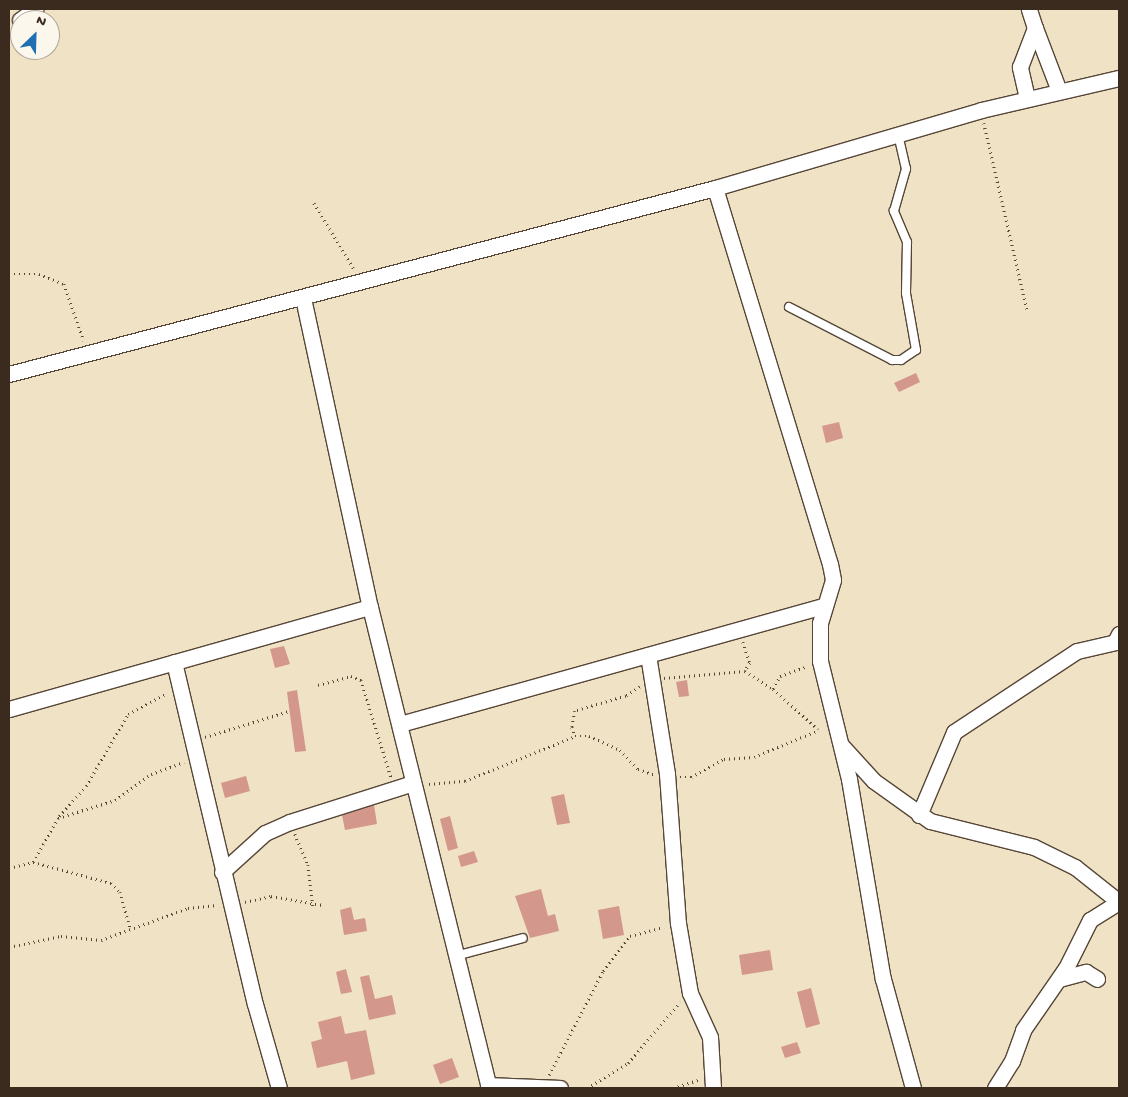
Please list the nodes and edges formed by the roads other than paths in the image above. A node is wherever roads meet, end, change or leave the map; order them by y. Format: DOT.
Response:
graph roads {
  1 [pos="1029,9"];
  2 [pos="1035,28"];
  3 [pos="1119,78"];
  4 [pos="1059,91"];
  5 [pos="1027,98"];
  6 [pos="898,134"];
  7 [pos="715,188"];
  8 [pos="303,298"];
  9 [pos="789,307"];
  10 [pos="9,374"];
  11 [pos="825,605"];
  12 [pos="370,607"];
  13 [pos="1119,634"];
  14 [pos="648,655"];
  15 [pos="174,662"];
  16 [pos="9,709"];
  17 [pos="400,724"];
  18 [pos="840,744"];
  19 [pos="413,783"];
  20 [pos="919,815"];
  21 [pos="222,872"];
  22 [pos="1119,902"];
  23 [pos="523,938"];
  24 [pos="454,956"];
  25 [pos="1096,978"];
  26 [pos="1059,979"];
  27 [pos="713,1082"];
  28 [pos="489,1087"];
  29 [pos="279,1088"];
  30 [pos="560,1088"];
  31 [pos="913,1088"];
  32 [pos="995,1088"];
  1 -- 2 [label="street"];
  2 -- 4 [label="street"];
  2 -- 5 [label="street"];
  3 -- 4 [label="street"];
  4 -- 5 [label="street"];
  5 -- 6 [label="street"];
  6 -- 7 [label="street"];
  6 -- 9 [label="lane"];
  7 -- 8 [label="street"];
  7 -- 11 [label="street"];
  8 -- 10 [label="street"];
  8 -- 12 [label="street"];
  11 -- 14 [label="street"];
  11 -- 18 [label="street"];
  12 -- 15 [label="street"];
  12 -- 17 [label="street"];
  13 -- 20 [label="street"];
  14 -- 17 [label="street"];
  14 -- 27 [label="street"];
  15 -- 16 [label="street"];
  15 -- 21 [label="street"];
  17 -- 19 [label="street"];
  18 -- 20 [label="street"];
  18 -- 31 [label="street"];
  19 -- 21 [label="street"];
  19 -- 24 [label="street"];
  20 -- 22 [label="street"];
  21 -- 29 [label="street"];
  22 -- 26 [label="street"];
  23 -- 24 [label="lane"];
  24 -- 28 [label="street"];
  25 -- 26 [label="street"];
  26 -- 32 [label="street"];
  28 -- 30 [label="street"];
}
